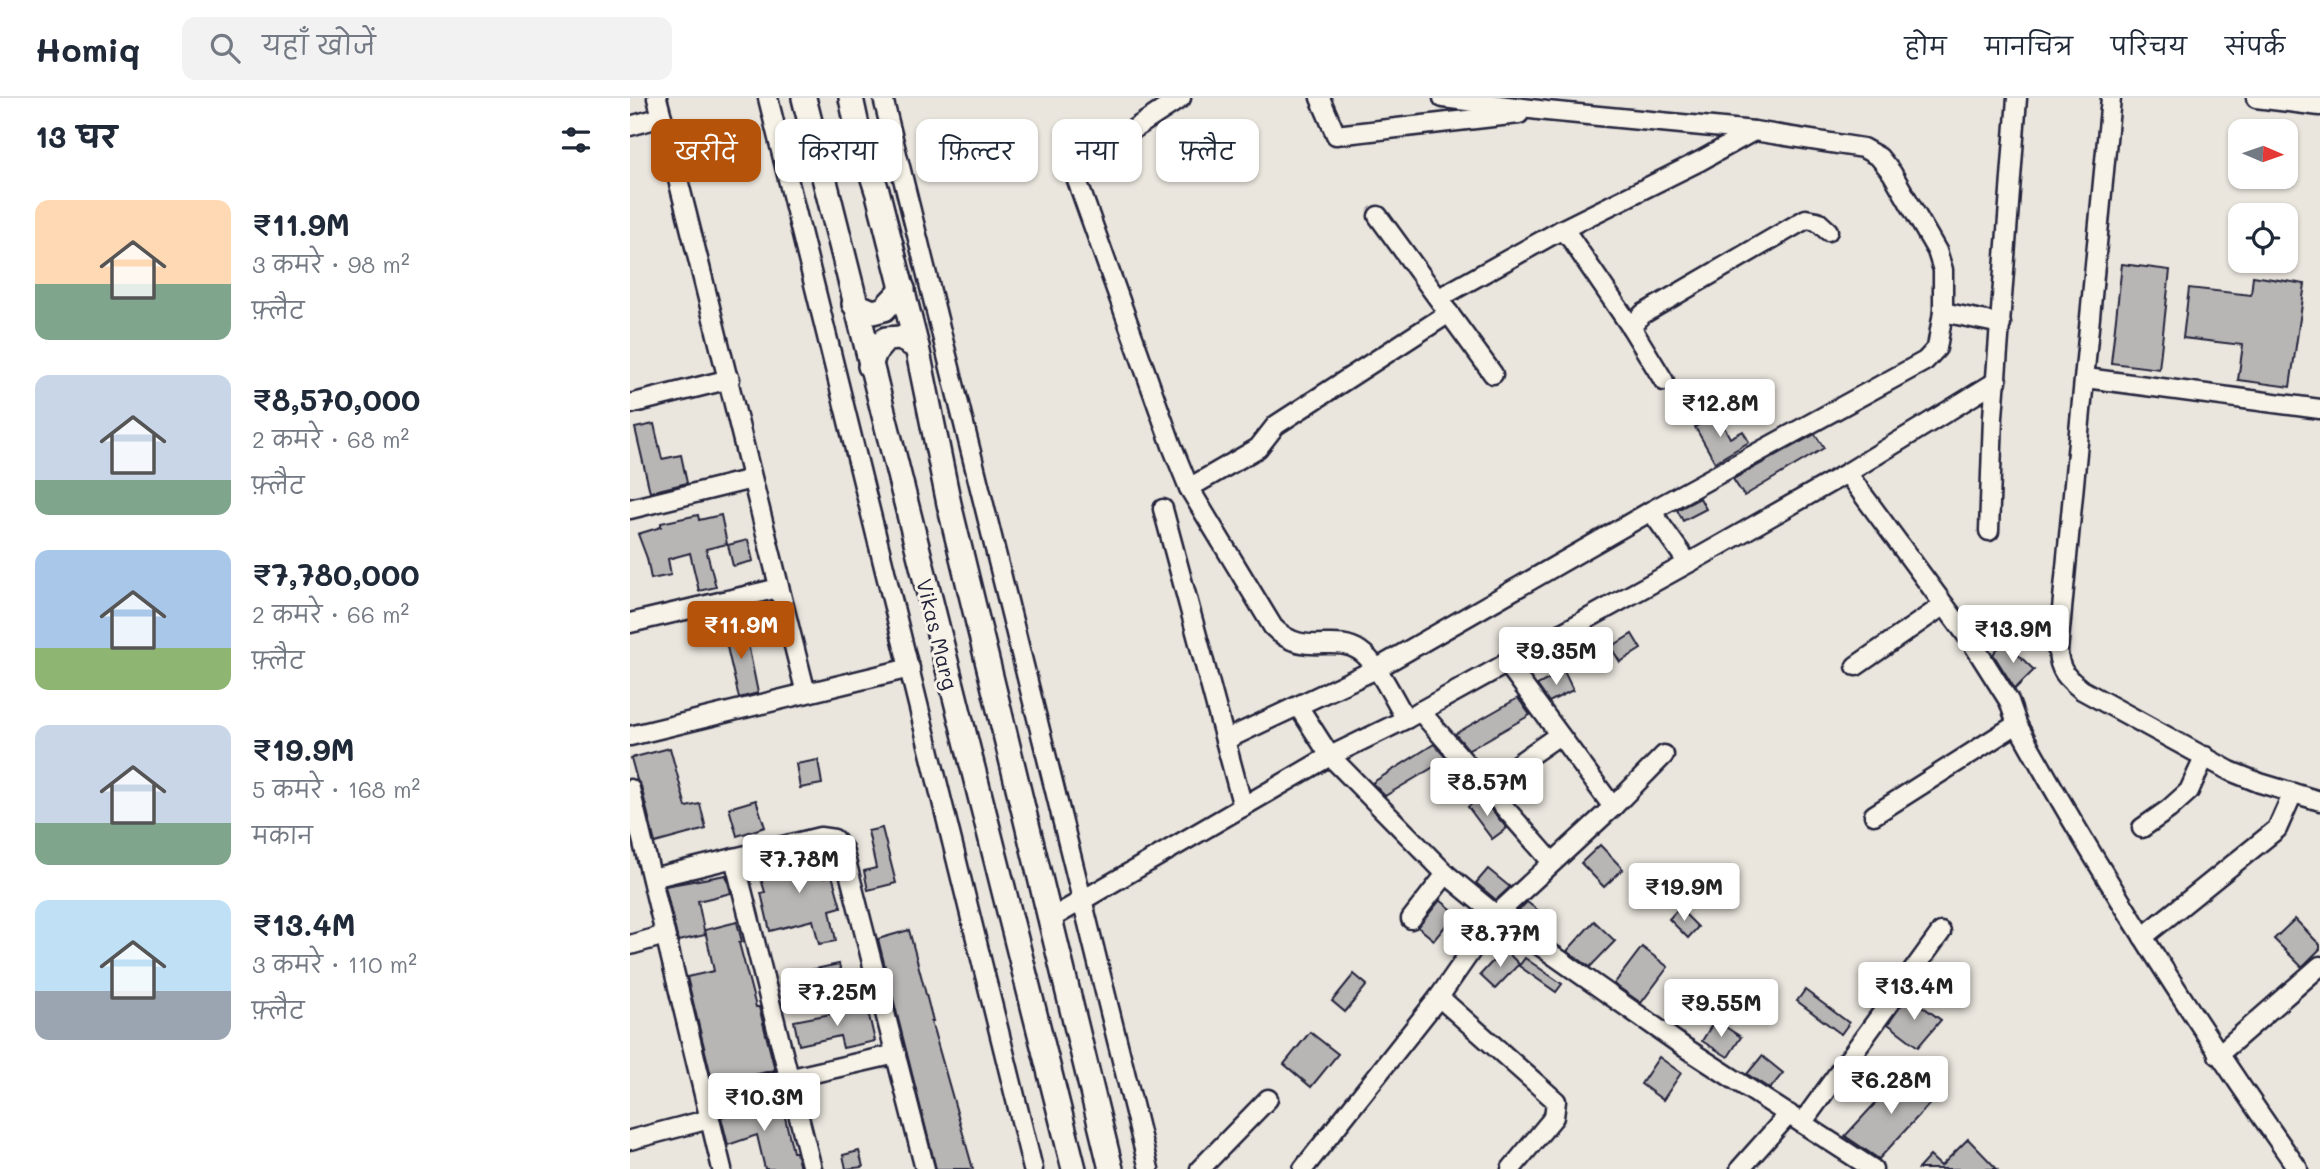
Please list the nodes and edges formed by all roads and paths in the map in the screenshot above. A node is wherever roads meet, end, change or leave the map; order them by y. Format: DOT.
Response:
graph roads {
  1 [pos="657,98"];
  2 [pos="768,98"];
  3 [pos="804,98"];
  4 [pos="850,98"];
  5 [pos="883,98"];
  6 [pos="1181,98"];
  7 [pos="1320,98"];
  8 [pos="1443,98"];
  9 [pos="2017,98"];
  10 [pos="2111,98"];
  11 [pos="2256,98"];
  12 [pos="2320,106"];
  13 [pos="1547,111"];
  14 [pos="662,117"];
  15 [pos="630,126"];
  16 [pos="1754,131"];
  17 [pos="1377,216"];
  18 [pos="1561,230"];
  19 [pos="1828,231"];
  20 [pos="902,289"];
  21 [pos="854,304"];
  22 [pos="1444,306"];
  23 [pos="1943,312"];
  24 [pos="2001,324"];
  25 [pos="1631,327"];
  26 [pos="917,347"];
  27 [pos="870,366"];
  28 [pos="1493,374"];
  29 [pos="2086,378"];
  30 [pos="730,379"];
  31 [pos="1664,381"];
  32 [pos="1997,382"];
  33 [pos="630,404"];
  34 [pos="2320,409"];
  35 [pos="1847,473"];
  36 [pos="752,479"];
  37 [pos="1189,488"];
  38 [pos="630,509"];
  39 [pos="1163,509"];
  40 [pos="1651,511"];
  41 [pos="1989,531"];
  42 [pos="1688,563"];
  43 [pos="779,588"];
  44 [pos="1944,605"];
  45 [pos="630,623"];
  46 [pos="1506,662"];
  47 [pos="1856,666"];
  48 [pos="910,668"];
  49 [pos="1376,669"];
  50 [pos="806,693"];
  51 [pos="1298,706"];
  52 [pos="1413,715"];
  53 [pos="2017,724"];
  54 [pos="1559,735"];
  55 [pos="630,736"];
  56 [pos="1225,740"];
  57 [pos="1664,755"];
  58 [pos="1330,756"];
  59 [pos="2205,756"];
  60 [pos="1486,786"];
  61 [pos="630,789"];
  62 [pos="2293,793"];
  63 [pos="2320,801"];
  64 [pos="1243,807"];
  65 [pos="1613,807"];
  66 [pos="1874,815"];
  67 [pos="2142,828"];
  68 [pos="636,842"];
  69 [pos="734,858"];
  70 [pos="1552,862"];
  71 [pos="1446,874"];
  72 [pos="652,878"];
  73 [pos="1082,902"];
  74 [pos="1496,915"];
  75 [pos="1051,919"];
  76 [pos="1411,919"];
  77 [pos="1941,932"];
  78 [pos="665,935"];
  79 [pos="2143,937"];
  80 [pos="630,945"];
  81 [pos="2318,974"];
  82 [pos="1438,997"];
  83 [pos="896,1054"];
  84 [pos="2218,1055"];
  85 [pos="789,1079"];
  86 [pos="705,1098"];
  87 [pos="1268,1099"];
  88 [pos="710,1119"];
  89 [pos="1795,1119"];
  90 [pos="630,1140"];
  91 [pos="722,1169"];
  92 [pos="812,1169"];
  93 [pos="925,1169"];
  94 [pos="1033,1169"];
  95 [pos="1074,1169"];
  96 [pos="1111,1169"];
  97 [pos="1149,1169"];
  98 [pos="1199,1169"];
  99 [pos="1303,1169"];
  100 [pos="1511,1169"];
  101 [pos="1740,1169"];
  102 [pos="1873,1169"];
  103 [pos="2298,1169"];
  1 -- 14 [label="street"];
  2 -- 48 [label="street"];
  3 -- 21 [label="main road, Vikas Marg"];
  4 -- 20 [label="main road, Vikas Marg"];
  5 -- 73 [label="street"];
  6 -- 37 [label="street"];
  7 -- 13 [label="street"];
  8 -- 13 [label="street"];
  9 -- 24 [label="street"];
  10 -- 29 [label="street"];
  11 -- 12 [label="street"];
  13 -- 16 [label="street"];
  14 -- 15 [label="street"];
  14 -- 30 [label="street"];
  16 -- 18 [label="street"];
  16 -- 23 [label="street"];
  17 -- 22 [label="street"];
  18 -- 22 [label="street"];
  18 -- 25 [label="street"];
  19 -- 25 [label="street"];
  20 -- 21 [label="main road"];
  20 -- 26 [label="main road, Vikas Marg"];
  21 -- 27 [label="main road, Vikas Marg"];
  22 -- 28 [label="street"];
  22 -- 37 [label="street"];
  23 -- 24 [label="street"];
  23 -- 40 [label="street"];
  24 -- 32 [label="street"];
  25 -- 31 [label="street"];
  26 -- 27 [label="main road"];
  26 -- 75 [label="main road, Vikas Marg"];
  27 -- 95 [label="main road, Vikas Marg"];
  29 -- 34 [label="street"];
  29 -- 59 [label="street"];
  30 -- 33 [label="street"];
  30 -- 36 [label="street"];
  32 -- 35 [label="street"];
  32 -- 41 [label="street"];
  35 -- 42 [label="street"];
  35 -- 44 [label="street"];
  36 -- 38 [label="street"];
  36 -- 43 [label="street"];
  37 -- 49 [label="street"];
  39 -- 56 [label="street"];
  40 -- 42 [label="street"];
  40 -- 49 [label="street"];
  42 -- 46 [label="street"];
  43 -- 45 [label="street"];
  43 -- 50 [label="street"];
  44 -- 47 [label="street"];
  44 -- 53 [label="street"];
  46 -- 52 [label="street"];
  46 -- 54 [label="street"];
  48 -- 50 [label="street"];
  48 -- 94 [label="street"];
  49 -- 51 [label="street"];
  49 -- 52 [label="street"];
  50 -- 55 [label="street"];
  51 -- 56 [label="street"];
  51 -- 58 [label="street"];
  52 -- 58 [label="street"];
  52 -- 60 [label="street"];
  53 -- 66 [label="street"];
  53 -- 79 [label="street"];
  54 -- 60 [label="street"];
  54 -- 65 [label="street"];
  56 -- 64 [label="street"];
  57 -- 65 [label="street"];
  58 -- 64 [label="street"];
  58 -- 71 [label="street"];
  59 -- 62 [label="street"];
  59 -- 67 [label="street"];
  60 -- 70 [label="street"];
  61 -- 68 [label="street"];
  62 -- 63 [label="street"];
  62 -- 79 [label="street"];
  64 -- 73 [label="street"];
  65 -- 70 [label="street"];
  68 -- 72 [label="street"];
  69 -- 72 [label="street"];
  69 -- 83 [label="street"];
  69 -- 85 [label="street"];
  70 -- 74 [label="street"];
  71 -- 74 [label="street"];
  71 -- 76 [label="street"];
  72 -- 78 [label="street"];
  73 -- 75 [label="street"];
  73 -- 97 [label="street"];
  74 -- 82 [label="street"];
  74 -- 89 [label="street"];
  75 -- 96 [label="main road, Vikas Marg"];
  77 -- 89 [label="street"];
  78 -- 80 [label="street"];
  78 -- 86 [label="street"];
  79 -- 84 [label="street"];
  81 -- 84 [label="street"];
  82 -- 99 [label="street"];
  82 -- 100 [label="street"];
  83 -- 85 [label="street"];
  83 -- 93 [label="street"];
  84 -- 103 [label="street"];
  85 -- 86 [label="street"];
  85 -- 92 [label="street"];
  86 -- 88 [label="street"];
  87 -- 98 [label="street"];
  88 -- 90 [label="street"];
  88 -- 91 [label="street"];
  89 -- 101 [label="street"];
  89 -- 102 [label="street"];
}
